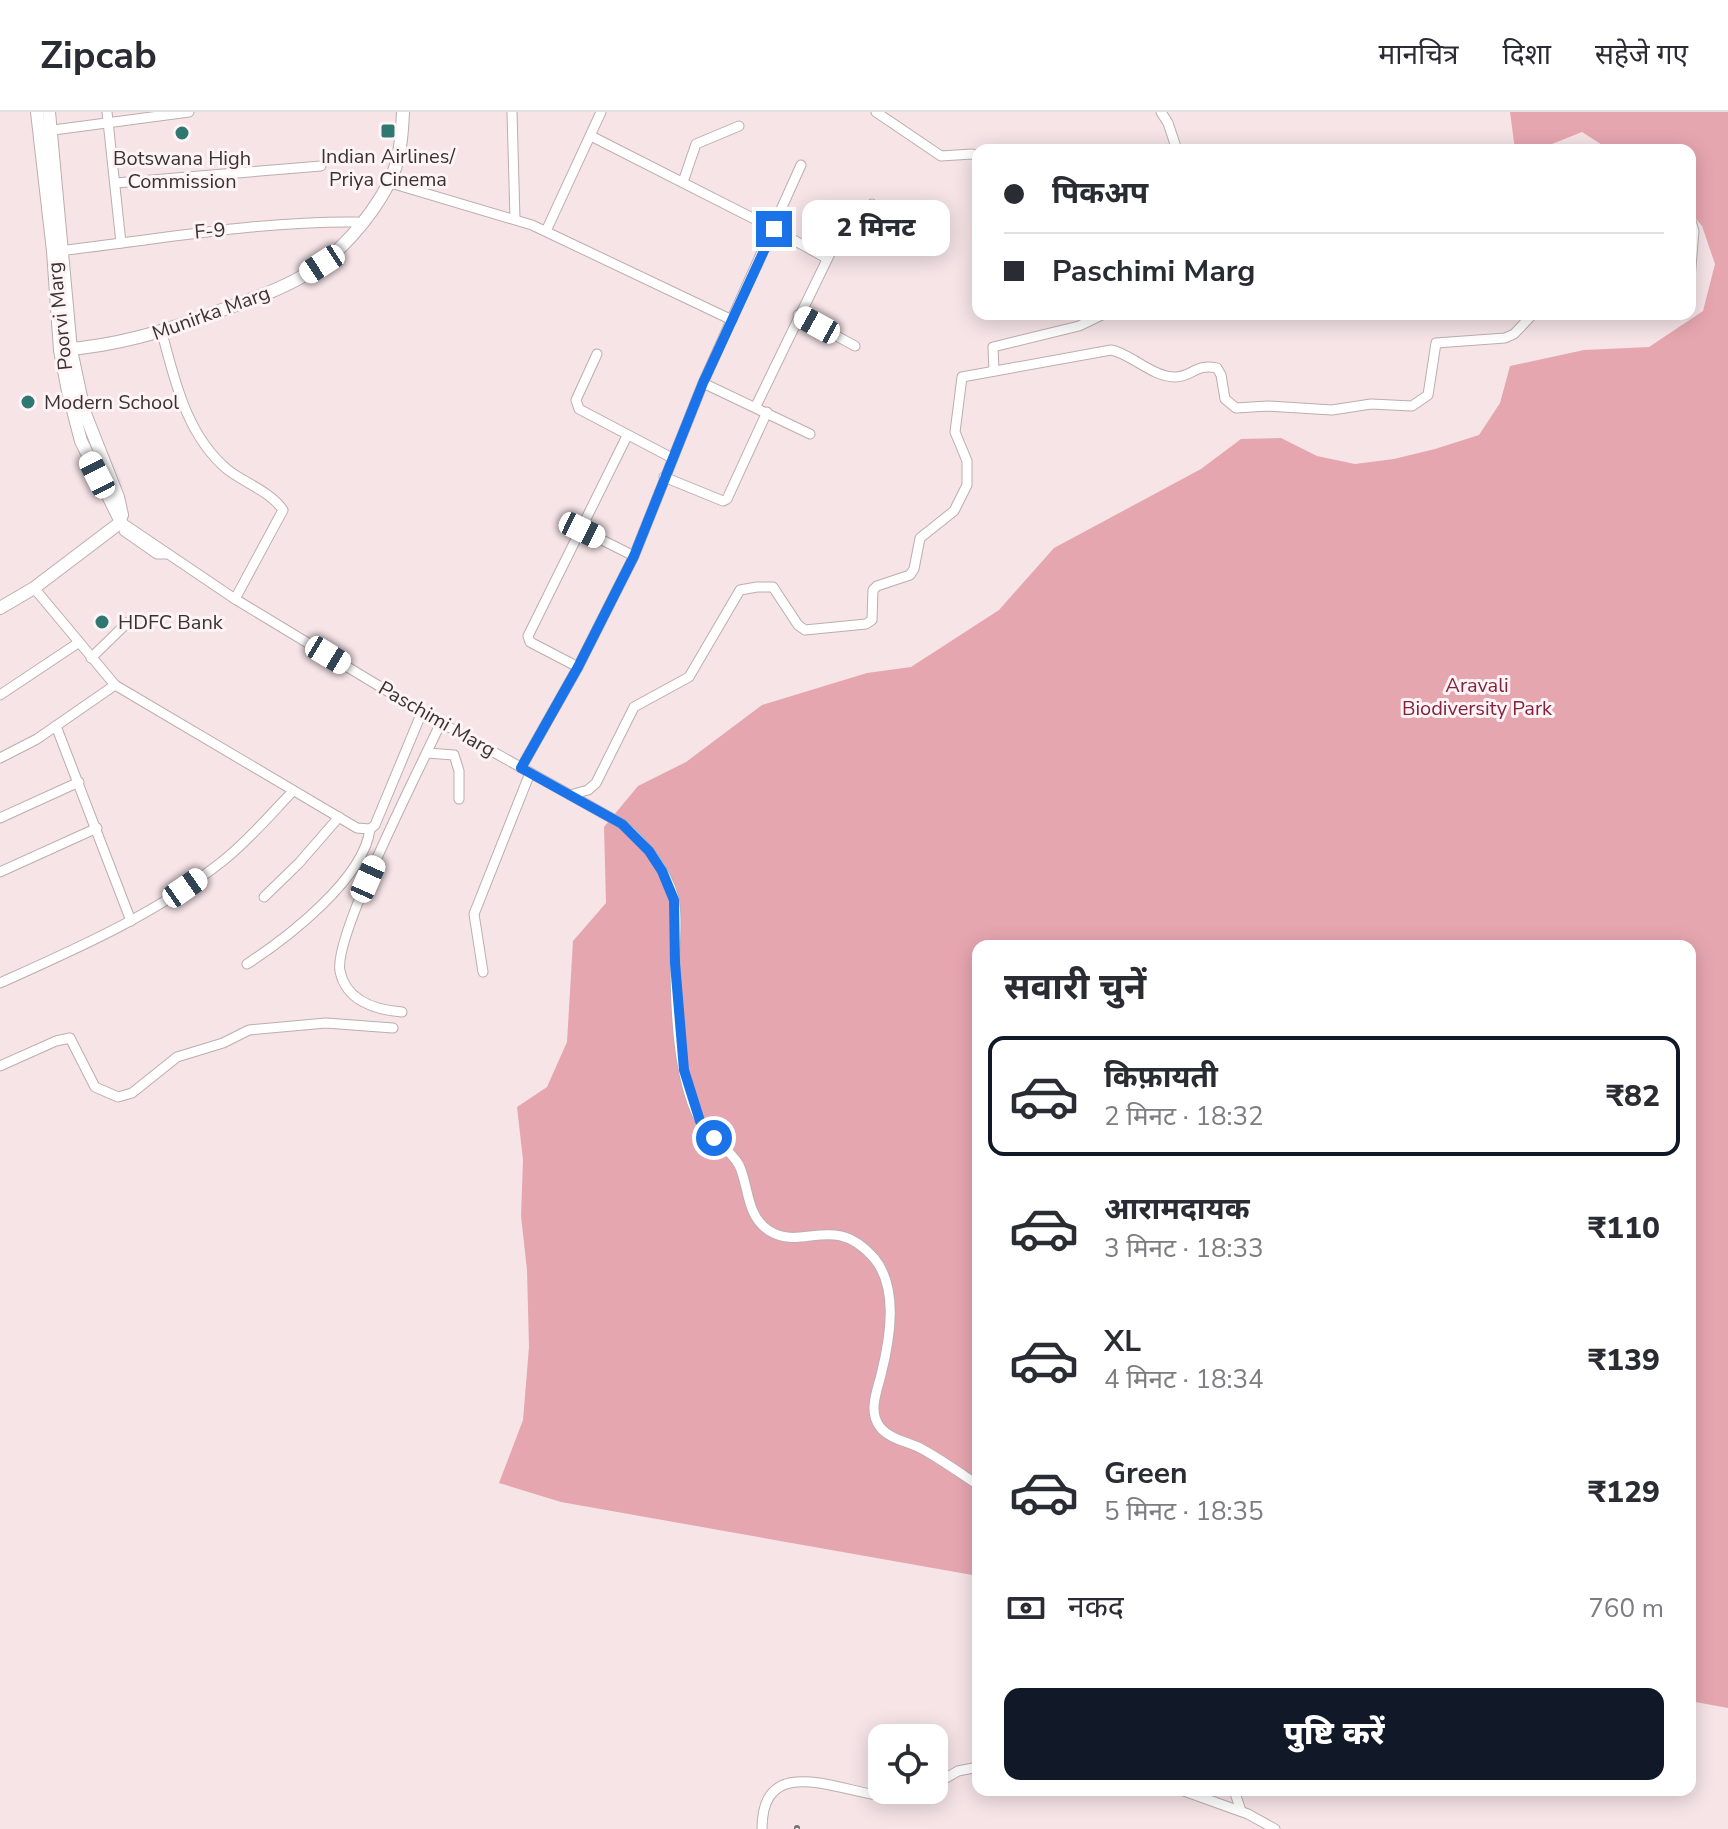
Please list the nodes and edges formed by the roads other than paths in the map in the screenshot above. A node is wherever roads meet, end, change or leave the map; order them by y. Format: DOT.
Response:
graph roads {
  1 [pos="37,112"];
  2 [pos="49,112"];
  3 [pos="189,112"];
  4 [pos="395,112"];
  5 [pos="403,112"];
  6 [pos="512,112"];
  7 [pos="876,112"];
  8 [pos="1161,112"];
  9 [pos="166,113"];
  10 [pos="600,113"];
  11 [pos="107,117"];
  12 [pos="739,126"];
  13 [pos="46,131"];
  14 [pos="591,136"];
  15 [pos="1174,144"];
  16 [pos="972,154"];
  17 [pos="801,165"];
  18 [pos="321,166"];
  19 [pos="386,182"];
  20 [pos="683,182"];
  21 [pos="116,183"];
  22 [pos="872,204"];
  23 [pos="515,219"];
  24 [pos="357,222"];
  25 [pos="774,229"];
  26 [pos="546,231"];
  27 [pos="121,243"];
  28 [pos="59,251"];
  29 [pos="826,258"];
  30 [pos="798,315"];
  31 [pos="732,320"];
  32 [pos="1092,320"];
  33 [pos="1527,320"];
  34 [pos="162,333"];
  35 [pos="855,346"];
  36 [pos="66,347"];
  37 [pos="597,354"];
  38 [pos="994,371"];
  39 [pos="703,383"];
  40 [pos="756,406"];
  41 [pos="767,412"];
  42 [pos="810,434"];
  43 [pos="627,436"];
  44 [pos="672,458"];
  45 [pos="664,477"];
  46 [pos="119,523"];
  47 [pos="582,530"];
  48 [pos="634,556"];
  49 [pos="34,588"];
  50 [pos="235,599"];
  51 [pos="0,608"];
  52 [pos="128,622"];
  53 [pos="78,643"];
  54 [pos="91,658"];
  55 [pos="578,667"];
  56 [pos="115,685"];
  57 [pos="0,695"];
  58 [pos="422,712"];
  59 [pos="441,722"];
  60 [pos="56,726"];
  61 [pos="427,753"];
  62 [pos="0,758"];
  63 [pos="525,770"];
  64 [pos="79,782"];
  65 [pos="293,791"];
  66 [pos="570,795"];
  67 [pos="459,799"];
  68 [pos="339,817"];
  69 [pos="0,818"];
  70 [pos="97,828"];
  71 [pos="370,829"];
  72 [pos="0,872"];
  73 [pos="264,897"];
  74 [pos="131,921"];
  75 [pos="247,964"];
  76 [pos="483,972"];
  77 [pos="0,983"];
  78 [pos="402,1012"];
  79 [pos="393,1028"];
  80 [pos="0,1066"];
  81 [pos="972,1481"];
  82 [pos="972,1768"];
  83 [pos="948,1777"];
  84 [pos="868,1792"];
  85 [pos="1198,1796"];
  86 [pos="1236,1796"];
  87 [pos="1241,1811"];
  88 [pos="762,1829"];
  89 [pos="1275,1829"];
  1 -- 13 [label="street, Poorvi Marg"];
  2 -- 13 [label="street, Poorvi Marg"];
  3 -- 9 [label="street"];
  4 -- 19 [label="street, Munirka Marg"];
  5 -- 19 [label="street, Munirka Marg"];
  6 -- 23 [label="street"];
  7 -- 16 [label="street"];
  8 -- 15 [label="street"];
  9 -- 11 [label="street"];
  10 -- 14 [label="street"];
  11 -- 13 [label="street"];
  11 -- 21 [label="street"];
  12 -- 20 [label="street"];
  13 -- 28 [label="street, Poorvi Marg"];
  14 -- 20 [label="street"];
  14 -- 26 [label="street"];
  17 -- 25 [label="street"];
  18 -- 21 [label="street"];
  19 -- 23 [label="street"];
  19 -- 24 [label="street, Munirka Marg"];
  19 -- 34 [label="street, Munirka Marg"];
  20 -- 25 [label="street"];
  21 -- 27 [label="street"];
  22 -- 29 [label="street"];
  23 -- 26 [label="street"];
  24 -- 27 [label="street, F-9"];
  24 -- 36 [label="street, Munirka Marg"];
  25 -- 29 [label="street"];
  25 -- 31 [label="street"];
  26 -- 31 [label="street"];
  27 -- 28 [label="street, F-9"];
  28 -- 36 [label="street, Poorvi Marg"];
  29 -- 30 [label="street"];
  30 -- 35 [label="street"];
  30 -- 40 [label="street"];
  31 -- 39 [label="street"];
  32 -- 38 [label="street"];
  33 -- 38 [label="street"];
  34 -- 36 [label="street, Munirka Marg"];
  34 -- 50 [label="street"];
  36 -- 46 [label="street, Poorvi Marg"];
  37 -- 43 [label="street"];
  38 -- 66 [label="street"];
  39 -- 40 [label="street"];
  39 -- 44 [label="street"];
  40 -- 41 [label="street"];
  41 -- 42 [label="street"];
  41 -- 45 [label="street"];
  43 -- 44 [label="street"];
  43 -- 47 [label="street"];
  44 -- 45 [label="street"];
  45 -- 48 [label="street"];
  46 -- 49 [label="street"];
  46 -- 50 [label="street, Paschimi Marg"];
  47 -- 48 [label="street"];
  47 -- 55 [label="street"];
  48 -- 55 [label="street"];
  49 -- 51 [label="street"];
  49 -- 53 [label="street"];
  50 -- 58 [label="street, Paschimi Marg"];
  52 -- 54 [label="street"];
  53 -- 54 [label="street"];
  53 -- 57 [label="street"];
  54 -- 56 [label="street"];
  55 -- 63 [label="street"];
  56 -- 60 [label="street"];
  56 -- 65 [label="street"];
  58 -- 59 [label="street, Paschimi Marg"];
  58 -- 71 [label="street"];
  59 -- 61 [label="street"];
  59 -- 63 [label="street, Paschimi Marg"];
  60 -- 62 [label="street"];
  60 -- 64 [label="street"];
  61 -- 67 [label="street"];
  61 -- 78 [label="street"];
  63 -- 66 [label="street, Paschimi Marg"];
  63 -- 76 [label="street"];
  64 -- 69 [label="street"];
  64 -- 70 [label="street"];
  65 -- 68 [label="street"];
  65 -- 74 [label="street"];
  66 -- 81 [label="street, Paschimi Marg"];
  68 -- 71 [label="street"];
  68 -- 73 [label="street"];
  70 -- 72 [label="street"];
  70 -- 74 [label="street"];
  71 -- 75 [label="street"];
  74 -- 77 [label="street"];
  79 -- 80 [label="street"];
  82 -- 83 [label="street"];
  84 -- 88 [label="street"];
  85 -- 87 [label="street"];
  86 -- 87 [label="street"];
  87 -- 89 [label="street"];
}
